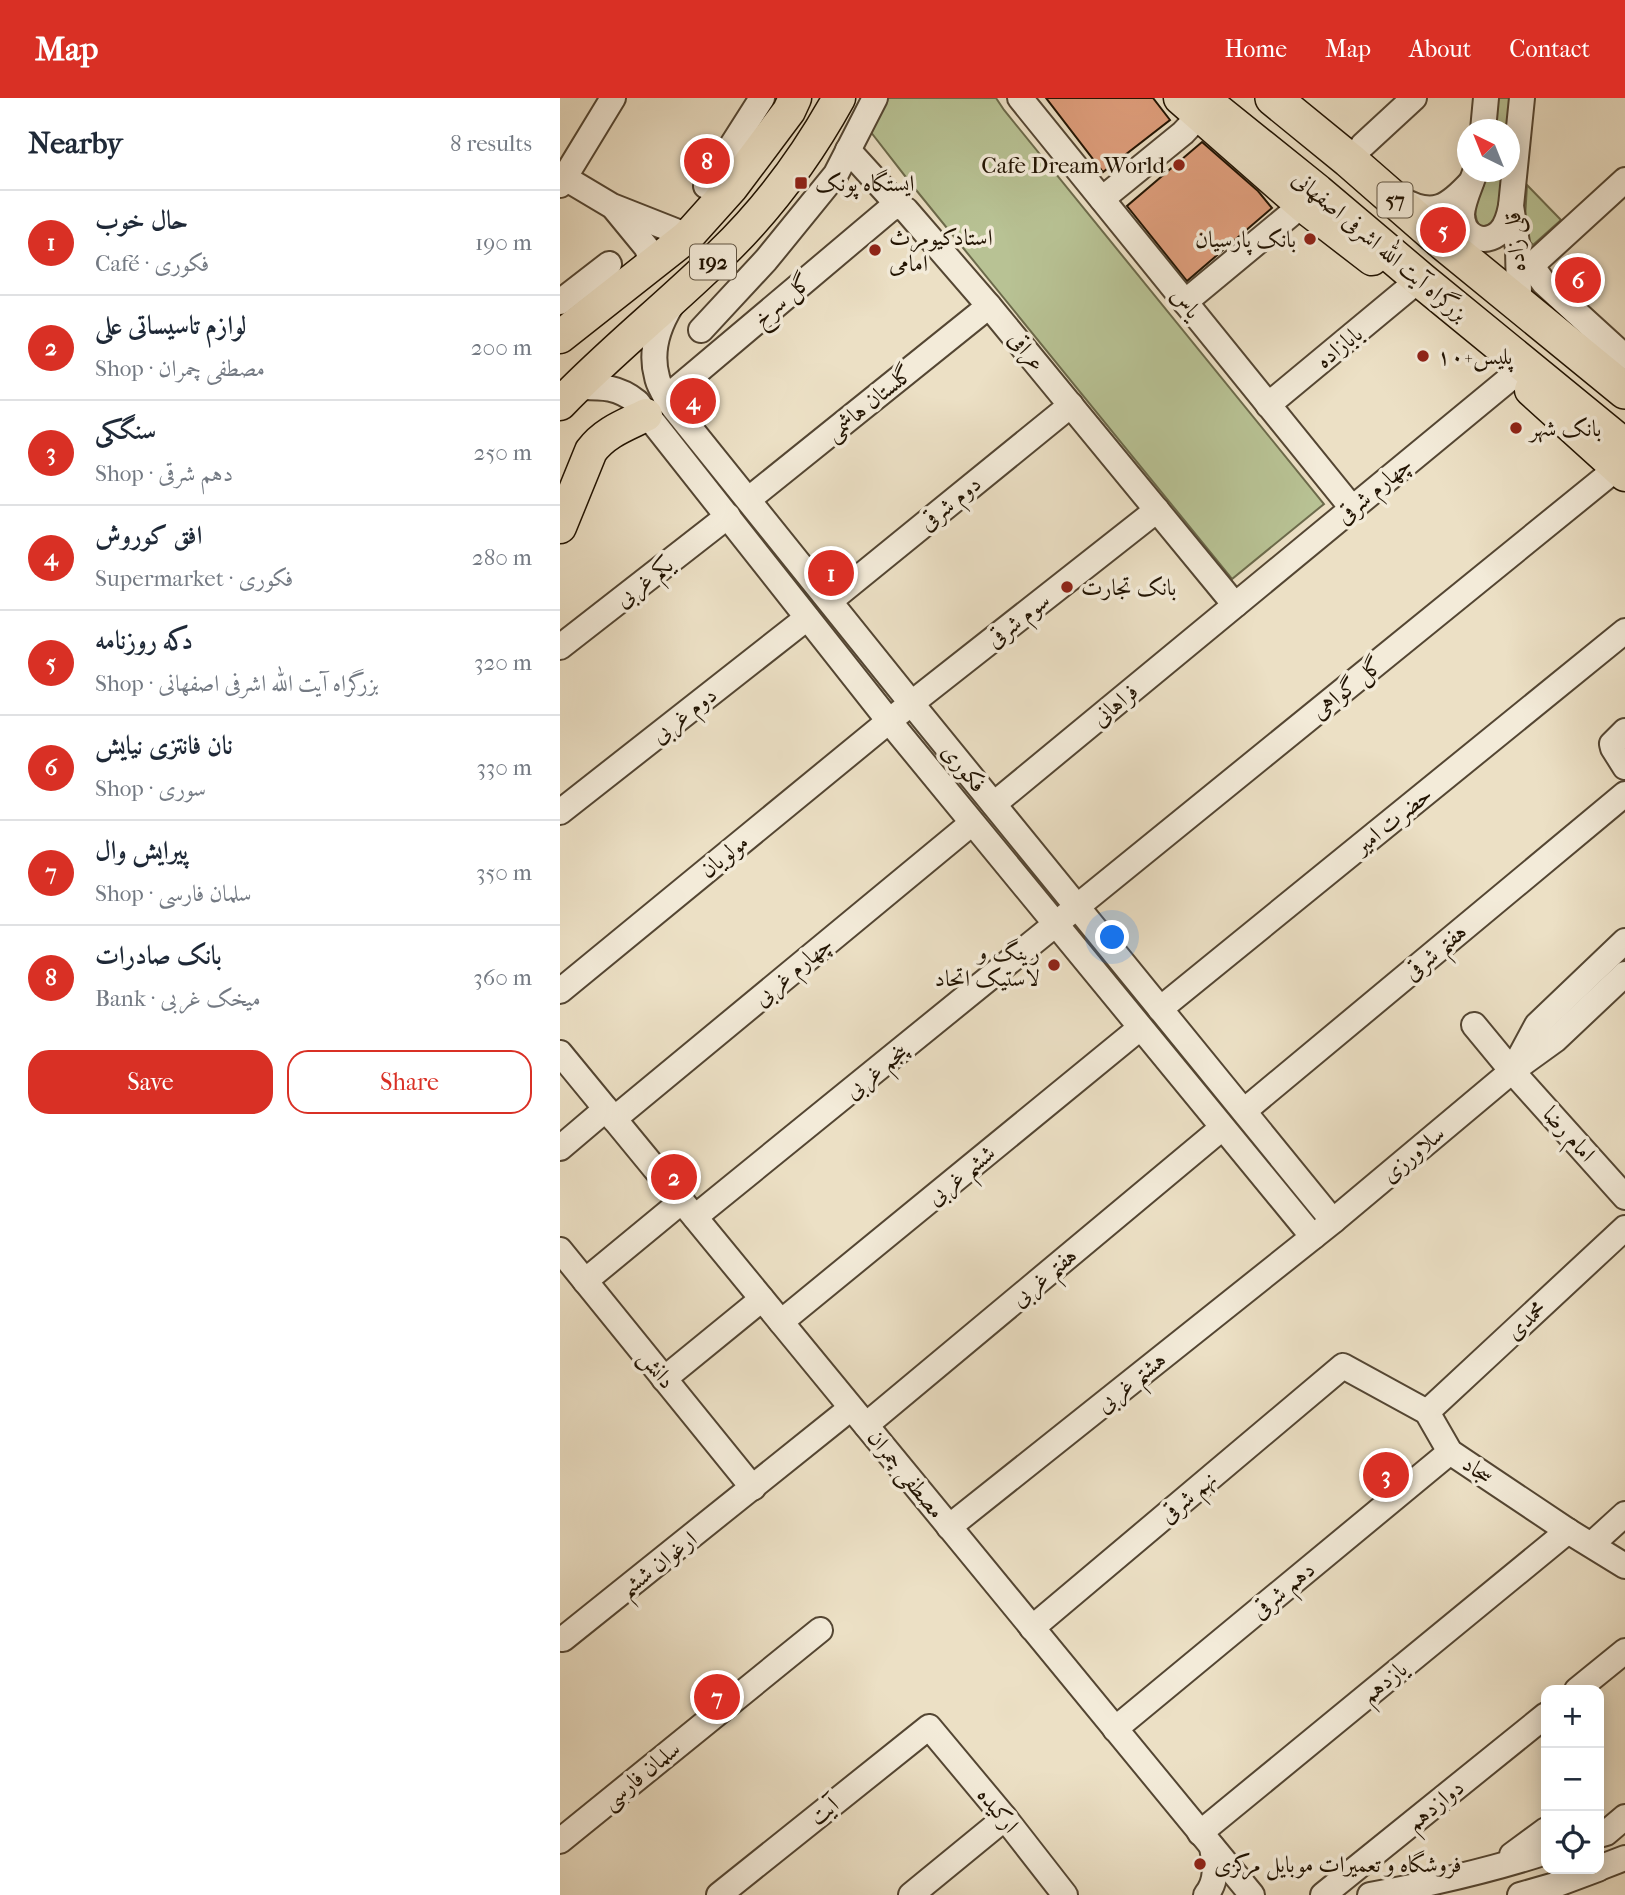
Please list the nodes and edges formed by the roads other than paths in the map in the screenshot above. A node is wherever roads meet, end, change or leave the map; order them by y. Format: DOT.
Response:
graph roads {
  1 [pos="613,98"];
  2 [pos="762,98"];
  3 [pos="795,98"];
  4 [pos="839,98"];
  5 [pos="875,98"];
  6 [pos="1020,98"];
  7 [pos="1252,98"];
  8 [pos="1273,98"];
  9 [pos="1414,98"];
  10 [pos="1486,98"];
  11 [pos="1522,98"];
  12 [pos="1200,103"];
  13 [pos="1484,119"];
  14 [pos="1363,145"];
  15 [pos="848,150"];
  16 [pos="562,179"];
  17 [pos="1625,180"];
  18 [pos="1469,182"];
  19 [pos="1471,182"];
  20 [pos="706,186"];
  21 [pos="1378,186"];
  22 [pos="1102,199"];
  23 [pos="898,205"];
  24 [pos="1302,205"];
  25 [pos="612,206"];
  26 [pos="1511,206"];
  27 [pos="688,236"];
  28 [pos="609,264"];
  29 [pos="652,264"];
  30 [pos="1522,281"];
  31 [pos="1409,288"];
  32 [pos="677,296"];
  33 [pos="560,302"];
  34 [pos="1185,302"];
  35 [pos="989,306"];
  36 [pos="701,330"];
  37 [pos="560,337"];
  38 [pos="1625,357"];
  39 [pos="1514,375"];
  40 [pos="1625,391"];
  41 [pos="568,395"];
  42 [pos="1071,405"];
  43 [pos="1268,405"];
  44 [pos="656,406"];
  45 [pos="1625,409"];
  46 [pos="1625,433"];
  47 [pos="1622,463"];
  48 [pos="749,499"];
  49 [pos="1352,508"];
  50 [pos="1157,510"];
  51 [pos="728,516"];
  52 [pos="560,527"];
  53 [pos="830,601"];
  54 [pos="1235,605"];
  55 [pos="807,618"];
  56 [pos="1625,631"];
  57 [pos="560,647"];
  58 [pos="912,704"];
  59 [pos="889,721"];
  60 [pos="1625,730"];
  61 [pos="1625,767"];
  62 [pos="1625,794"];
  63 [pos="994,804"];
  64 [pos="560,812"];
  65 [pos="972,823"];
  66 [pos="1077,907"];
  67 [pos="1057,925"];
  68 [pos="1625,941"];
  69 [pos="1625,974"];
  70 [pos="560,991"];
  71 [pos="1160,1009"];
  72 [pos="1475,1026"];
  73 [pos="1140,1028"];
  74 [pos="560,1053"];
  75 [pos="1512,1071"];
  76 [pos="1244,1111"];
  77 [pos="610,1114"];
  78 [pos="1222,1128"];
  79 [pos="560,1148"];
  80 [pos="1625,1197"];
  81 [pos="688,1209"];
  82 [pos="1333,1221"];
  83 [pos="1625,1228"];
  84 [pos="1313,1237"];
  85 [pos="560,1250"];
  86 [pos="585,1281"];
  87 [pos="762,1299"];
  88 [pos="781,1322"];
  89 [pos="664,1379"];
  90 [pos="1427,1412"];
  91 [pos="859,1416"];
  92 [pos="1450,1451"];
  93 [pos="753,1488"];
  94 [pos="1625,1514"];
  95 [pos="949,1527"];
  96 [pos="1568,1531"];
  97 [pos="1592,1544"];
  98 [pos="1625,1566"];
  99 [pos="1032,1628"];
  100 [pos="820,1630"];
  101 [pos="562,1639"];
  102 [pos="1625,1651"];
  103 [pos="1583,1685"];
  104 [pos="1541,1719"];
  105 [pos="929,1727"];
  106 [pos="1115,1729"];
  107 [pos="1625,1817"];
  108 [pos="1005,1818"];
  109 [pos="1541,1834"];
  110 [pos="1604,1834"];
  111 [pos="1206,1840"];
  112 [pos="560,1841"];
  113 [pos="1541,1854"];
  114 [pos="1625,1858"];
  115 [pos="1604,1867"];
  116 [pos="1495,1868"];
  117 [pos="1585,1874"];
  118 [pos="719,1895"];
  119 [pos="911,1895"];
  120 [pos="1065,1895"];
  121 [pos="1206,1895"];
  122 [pos="1252,1895"];
  123 [pos="1323,1895"];
  124 [pos="1370,1895"];
  125 [pos="1520,1895"];
  1 -- 16 [label="street"];
  2 -- 20 [label="street"];
  3 -- 27 [label="main road, 192"];
  4 -- 32 [label="main road, 192"];
  5 -- 15 [label="street"];
  6 -- 22 [label="street, یاس"];
  7 -- 45 [label="street"];
  8 -- 21 [label="highway, بزرگراه آیت الله اشرفی اصفهانی / 57"];
  9 -- 14 [label="street"];
  10 -- 13 [label="street"];
  11 -- 26 [label="street, قلی زاده"];
  12 -- 22 [label="street"];
  12 -- 24 [label="main road"];
  12 -- 46 [label="street"];
  12 -- 47 [label="highway, بزرگراه آیت الله اشرفی اصفهانی / 57"];
  15 -- 23 [label="street, عراقی"];
  15 -- 36 [label="street"];
  16 -- 25 [label="street"];
  17 -- 30 [label="street"];
  18 -- 21 [label="street"];
  19 -- 26 [label="street"];
  21 -- 30 [label="highway, بزرگراه آیت الله اشرفی اصفهانی / 57"];
  22 -- 34 [label="street, یاس"];
  23 -- 35 [label="street, عراقی"];
  23 -- 44 [label="street, گل سرخ"];
  24 -- 31 [label="main road"];
  24 -- 34 [label="street"];
  25 -- 27 [label="street"];
  25 -- 29 [label="street"];
  26 -- 30 [label="street, قلی زاده"];
  27 -- 29 [label="main road, 192"];
  28 -- 33 [label="street"];
  29 -- 37 [label="main road, 192"];
  30 -- 38 [label="street"];
  30 -- 40 [label="highway, بزرگراه آیت الله اشرفی اصفهانی / 57"];
  31 -- 39 [label="main road"];
  31 -- 43 [label="street, بابازاده"];
  32 -- 41 [label="main road, 192"];
  32 -- 44 [label="street, فکوری"];
  34 -- 43 [label="street, یاس"];
  35 -- 42 [label="street, عراقی"];
  35 -- 48 [label="street, گلستان هاشمی"];
  39 -- 47 [label="main road"];
  39 -- 49 [label="street, چهارم شرقی"];
  41 -- 44 [label="street, فکوری"];
  42 -- 50 [label="street, عراقی"];
  42 -- 53 [label="street, دوم شرقی"];
  43 -- 49 [label="street, یاس"];
  44 -- 48 [label="street, فکوری"];
  44 -- 51 [label="street, فکوری"];
  44 -- 52 [label="main road"];
  47 -- 66 [label="street, گل گواهی"];
  48 -- 53 [label="street, فکوری"];
  49 -- 54 [label="street, چهارم شرقی"];
  50 -- 54 [label="street, عراقی"];
  50 -- 58 [label="street, سوم شرقی"];
  51 -- 55 [label="street, فکوری"];
  51 -- 57 [label="street, یکم غربی"];
  53 -- 58 [label="street, فکوری"];
  54 -- 63 [label="street, فراهانی"];
  55 -- 59 [label="street, فکوری"];
  55 -- 64 [label="street, دوم غربی"];
  56 -- 71 [label="street, حضرت امیر"];
  58 -- 59 [label="street, سوم شرقی"];
  58 -- 63 [label="street, فکوری"];
  59 -- 65 [label="street, فکوری"];
  59 -- 70 [label="street, مولویان"];
  60 -- 61 [label="street"];
  62 -- 76 [label="street, هفتم شرقی"];
  63 -- 66 [label="street, فکوری"];
  65 -- 67 [label="street, فکوری"];
  65 -- 77 [label="street, چهارم غربی"];
  66 -- 67 [label="street, گل گواهی"];
  66 -- 71 [label="street, فکوری"];
  67 -- 73 [label="street, فکوری"];
  67 -- 81 [label="street, پنجم غربی"];
  68 -- 75 [label="street, سلاورزی"];
  69 -- 75 [label="street, سلاورزی"];
  71 -- 76 [label="street, فکوری"];
  72 -- 75 [label="street, امام رضا"];
  73 -- 78 [label="street, فکوری"];
  73 -- 88 [label="street, ششم غربی"];
  74 -- 77 [label="street, مصطفی چمران"];
  75 -- 80 [label="street, امام رضا"];
  75 -- 82 [label="street, سلاورزی"];
  76 -- 82 [label="street, فکوری"];
  77 -- 79 [label="street, چهارم غربی"];
  77 -- 81 [label="street, مصطفی چمران"];
  78 -- 84 [label="street, فکوری"];
  78 -- 91 [label="street, هفتم غربی"];
  81 -- 86 [label="street, پنجم غربی"];
  81 -- 87 [label="street, مصطفی چمران"];
  82 -- 84 [label="street, سلاورزی"];
  83 -- 90 [label="street, محمدی"];
  84 -- 95 [label="street, هشتم غربی"];
  85 -- 86 [label="street, دانش"];
  86 -- 89 [label="street, دانش"];
  87 -- 88 [label="street, مصطفی چمران"];
  87 -- 89 [label="street"];
  88 -- 91 [label="street, مصطفی چمران"];
  89 -- 93 [label="street, دانش"];
  90 -- 92 [label="street, سجاد"];
  90 -- 99 [label="street, نهم شرقی"];
  91 -- 93 [label="street, هفتم غربی"];
  91 -- 95 [label="street, مصطفی چمران"];
  92 -- 96 [label="street, سجاد"];
  92 -- 106 [label="street, دهم شرقی"];
  93 -- 101 [label="street, ارغوان ششم"];
  94 -- 97 [label="street"];
  95 -- 99 [label="street, مصطفی چمران"];
  96 -- 97 [label="street, سجاد"];
  96 -- 111 [label="street, یازدهم"];
  97 -- 98 [label="street, سجاد"];
  99 -- 106 [label="street, مصطفی چمران"];
  100 -- 112 [label="street, سلمان فارسی"];
  102 -- 103 [label="street"];
  104 -- 123 [label="street, دوازدهم"];
  105 -- 108 [label="street, ارکیده"];
  105 -- 118 [label="street, آیت"];
  106 -- 111 [label="street, مصطفی چمران"];
  107 -- 110 [label="street"];
  108 -- 119 [label="street"];
  108 -- 120 [label="street, ارکیده"];
  109 -- 116 [label="street"];
  111 -- 121 [label="street"];
  111 -- 122 [label="street, مصطفی چمران"];
  113 -- 116 [label="street"];
  114 -- 115 [label="street"];
  116 -- 124 [label="street"];
  117 -- 125 [label="street"];
}
